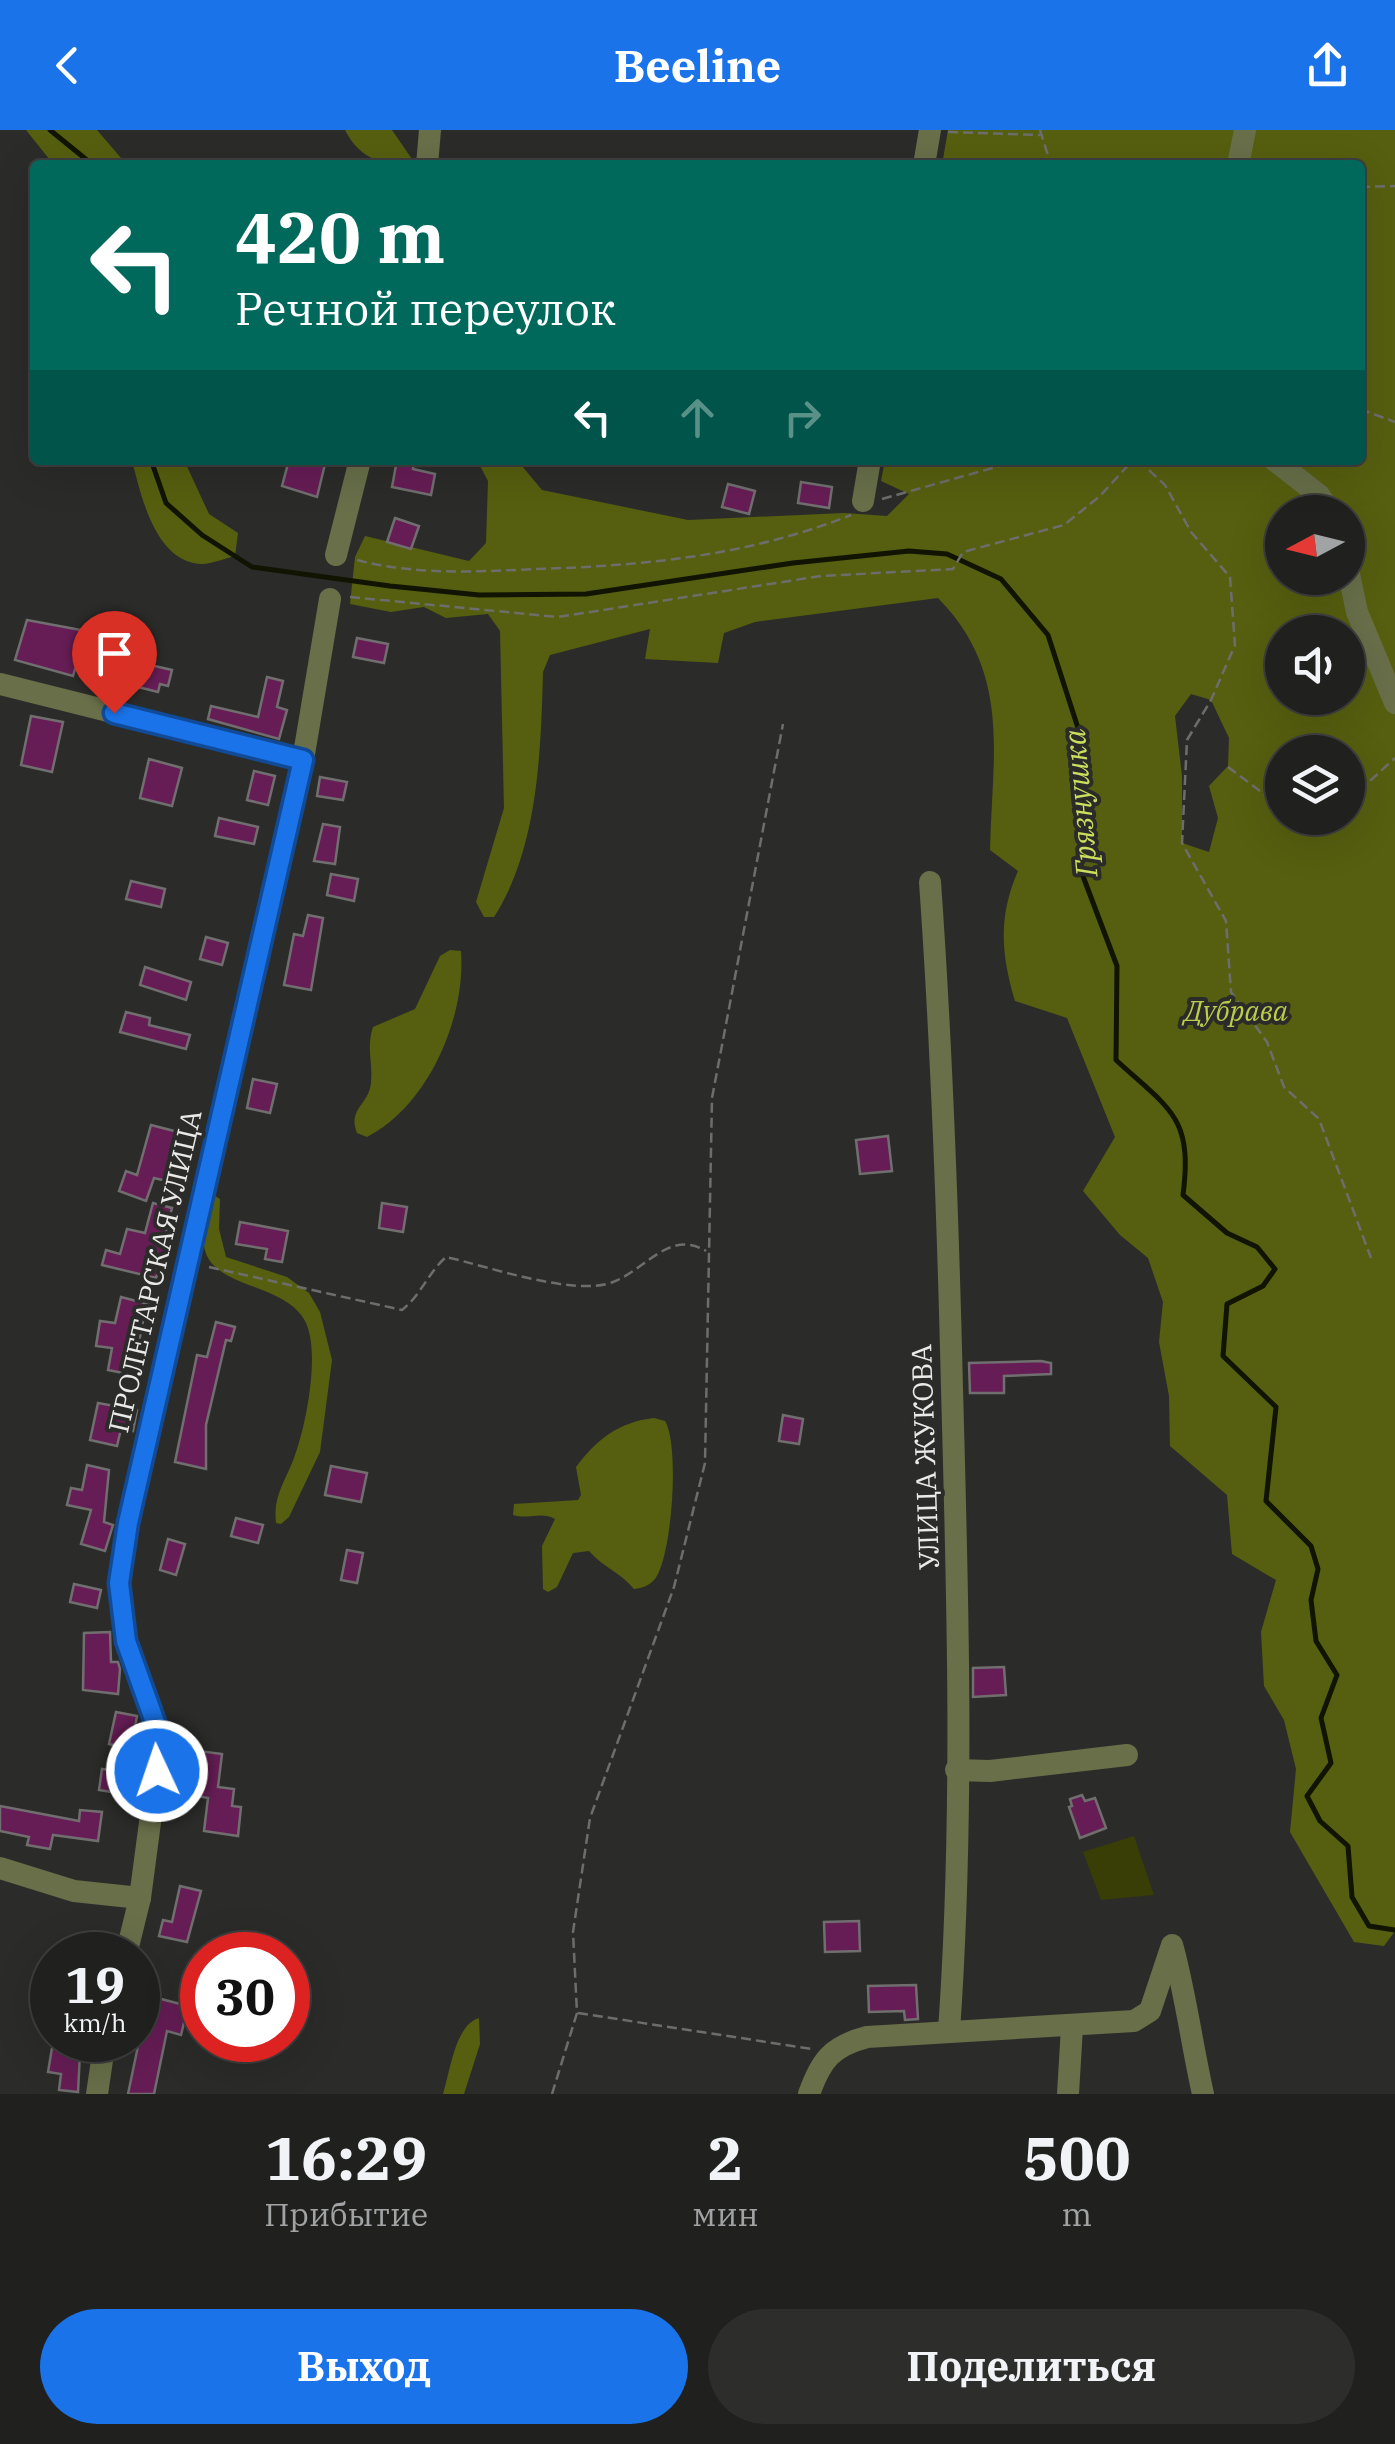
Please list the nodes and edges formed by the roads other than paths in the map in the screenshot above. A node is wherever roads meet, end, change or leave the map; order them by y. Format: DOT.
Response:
graph roads {
  1 [pos="1245,130"];
  2 [pos="930,131"];
  3 [pos="925,160"];
  4 [pos="1239,160"];
  5 [pos="359,465"];
  6 [pos="869,465"];
  7 [pos="1280,465"];
  8 [pos="1319,495"];
  9 [pos="863,501"];
  10 [pos="336,555"];
  11 [pos="1354,595"];
  12 [pos="330,599"];
  13 [pos="0,684"];
  14 [pos="1395,704"];
  15 [pos="303,760"];
  16 [pos="930,882"];
  17 [pos="1127,1755"];
  18 [pos="956,1770"];
  19 [pos="0,1868"];
  20 [pos="140,1898"];
  21 [pos="132,1932"];
  22 [pos="1072,2027"];
  23 [pos="949,2031"];
  24 [pos="102,2062"];
  25 [pos="98,2094"];
  26 [pos="809,2094"];
  27 [pos="1068,2094"];
  28 [pos="1203,2094"];
  1 -- 4 [label="street"];
  2 -- 3 [label="street"];
  5 -- 10 [label="street"];
  6 -- 9 [label="street"];
  7 -- 8 [label="street"];
  11 -- 14 [label="street"];
  12 -- 15 [label="street, ПРОЛЕТАРСКАЯ УЛИЦА"];
  13 -- 15 [label="street"];
  15 -- 20 [label="street, ПРОЛЕТАРСКАЯ УЛИЦА"];
  16 -- 18 [label="street, УЛИЦА ЖУКОВА"];
  17 -- 18 [label="street"];
  18 -- 23 [label="street, УЛИЦА ЖУКОВА"];
  19 -- 20 [label="street"];
  20 -- 21 [label="street, ПРОЛЕТАРСКАЯ УЛИЦА"];
  22 -- 23 [label="street"];
  22 -- 27 [label="street"];
  22 -- 28 [label="street"];
  23 -- 26 [label="street"];
  24 -- 25 [label="street"];
}
